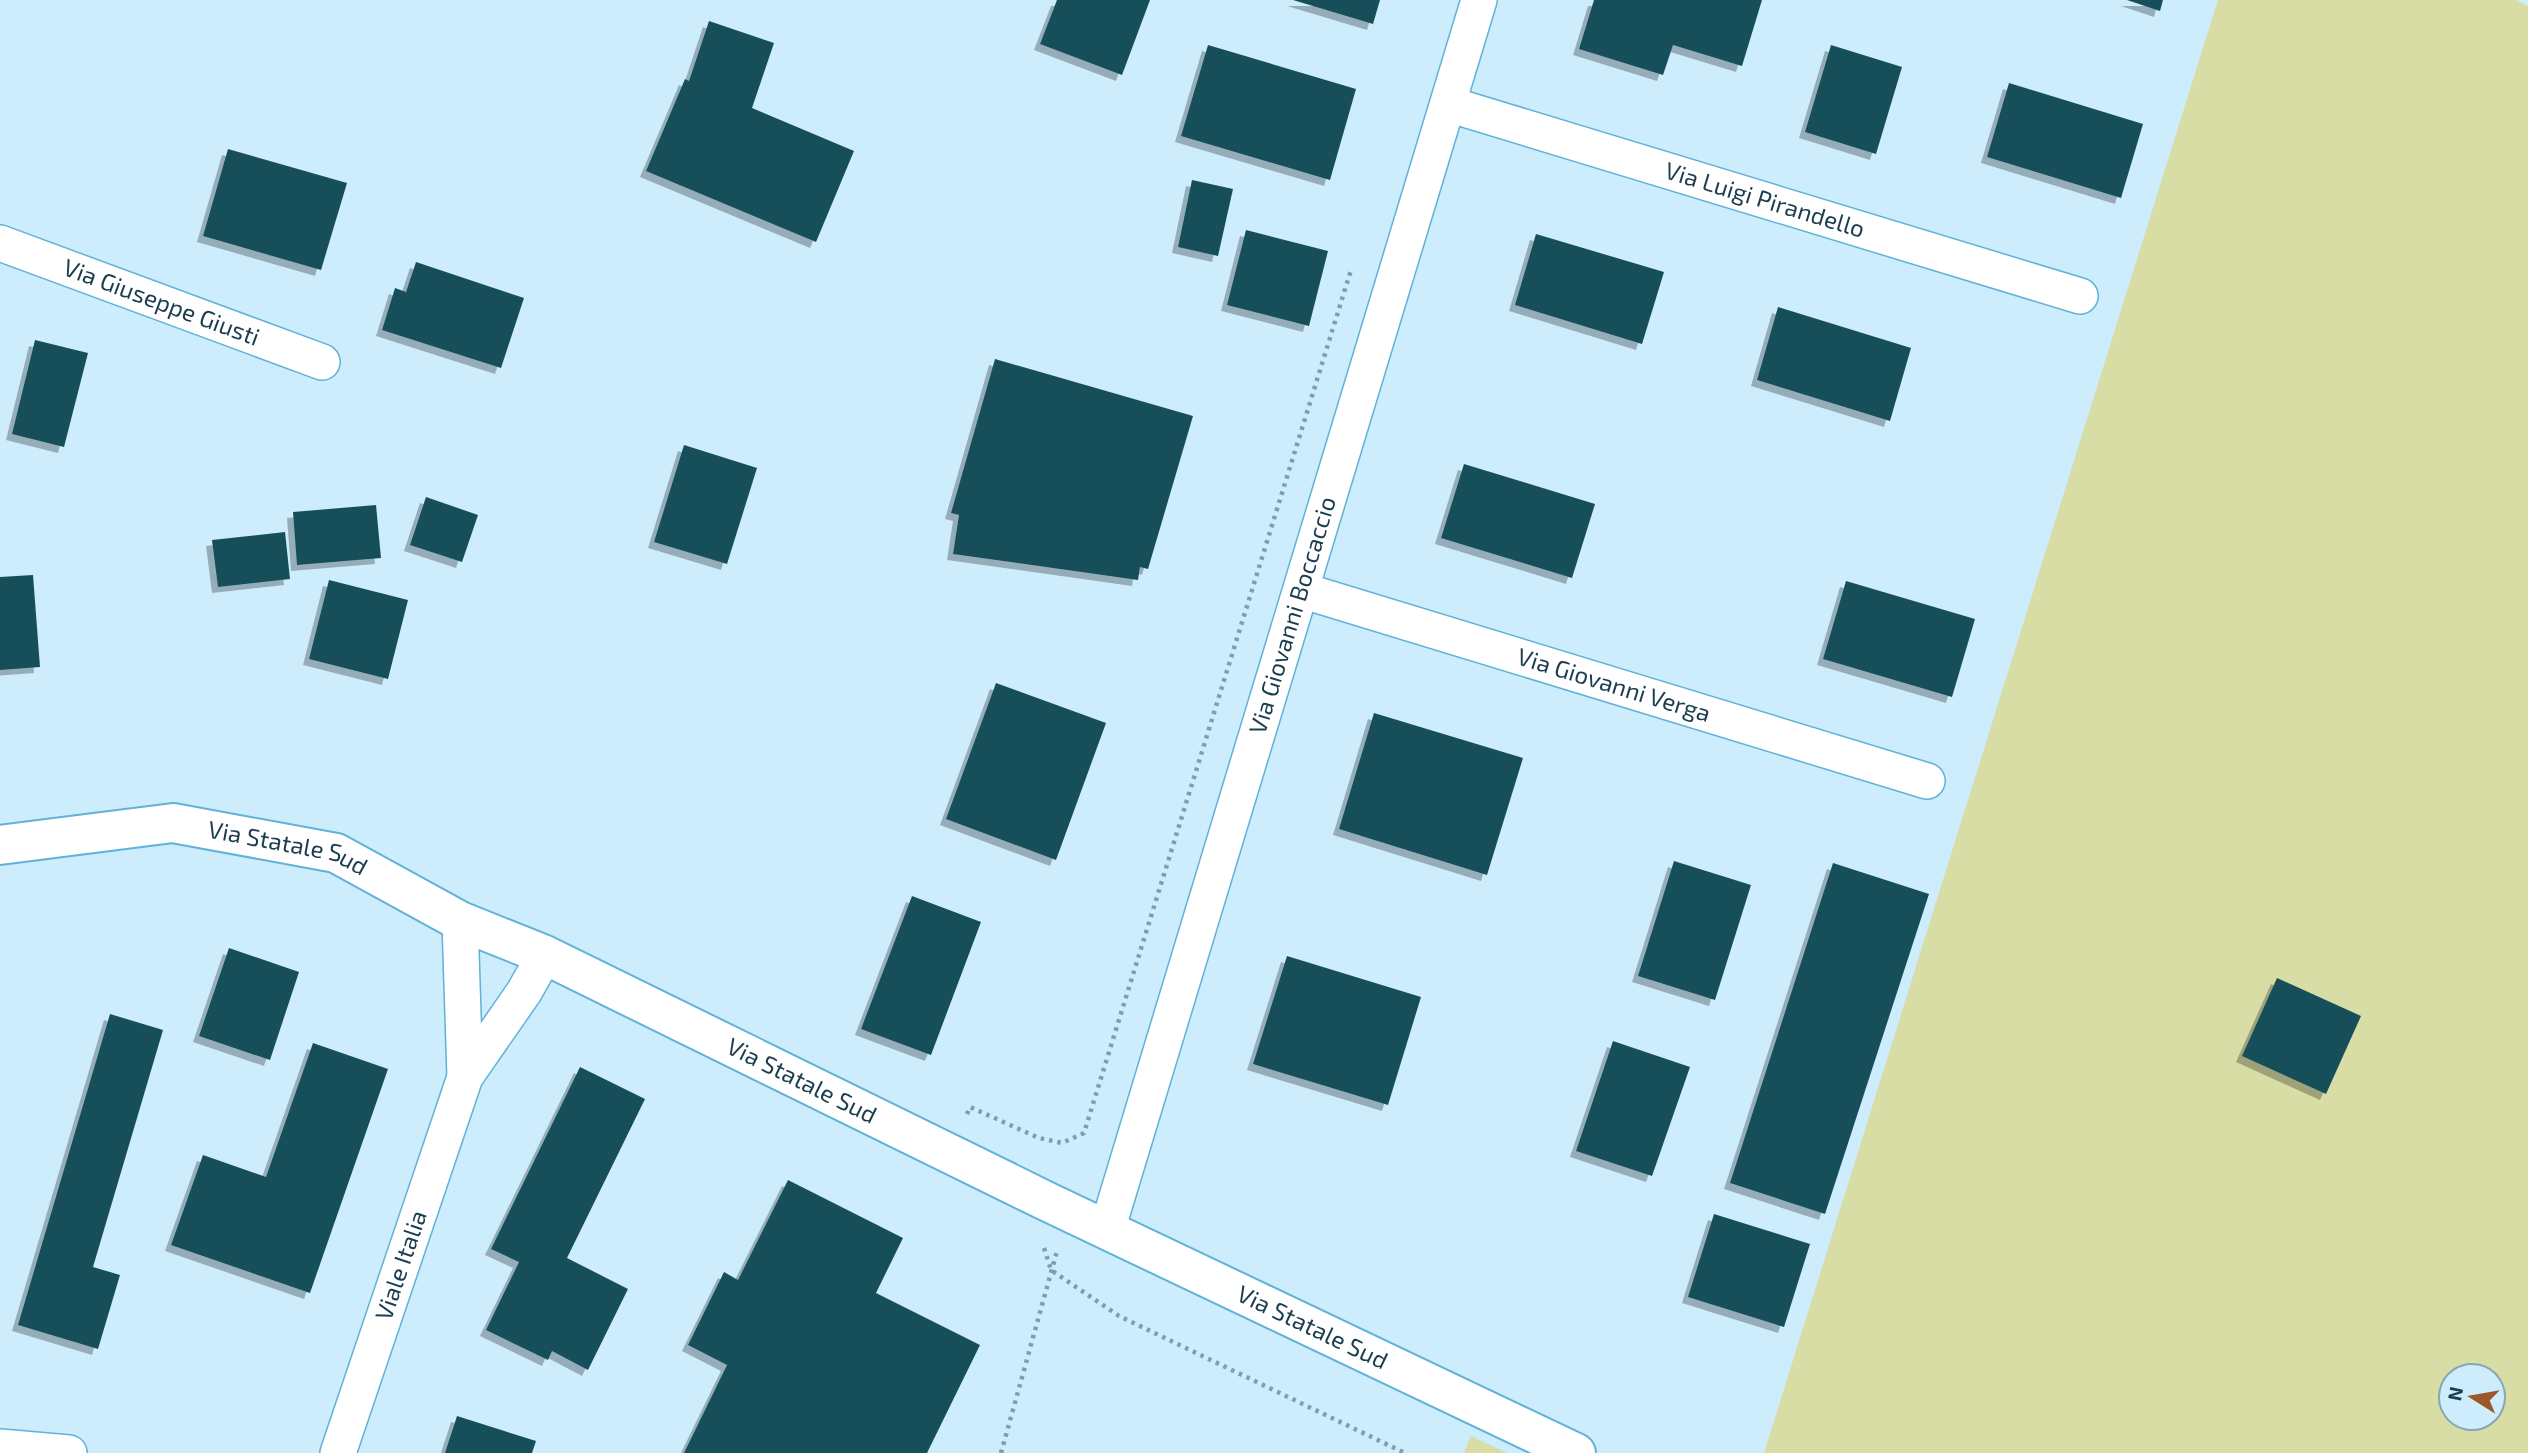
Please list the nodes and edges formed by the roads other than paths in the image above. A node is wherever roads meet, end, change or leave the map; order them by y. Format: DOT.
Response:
graph roads {
  1 [pos="1479,0"];
  2 [pos="1448,104"];
  3 [pos="0,243"];
  4 [pos="2080,296"];
  5 [pos="322,362"];
  6 [pos="1301,590"];
  7 [pos="1927,781"];
  8 [pos="0,845"];
  9 [pos="460,921"];
  10 [pos="545,955"];
  11 [pos="466,1077"];
  12 [pos="1107,1230"];
  13 [pos="0,1447"];
  14 [pos="69,1453"];
  15 [pos="338,1453"];
  16 [pos="1576,1453"];
  1 -- 2 [label="street, Via Giovanni Boccaccio"];
  2 -- 4 [label="street, Via Luigi Pirandello"];
  2 -- 6 [label="street, Via Giovanni Boccaccio"];
  3 -- 5 [label="street, Via Giuseppe Giusti"];
  6 -- 7 [label="street, Via Giovanni Verga"];
  6 -- 12 [label="street, Via Giovanni Boccaccio"];
  8 -- 9 [label="main road, Via Statale Sud"];
  9 -- 10 [label="main road, Via Statale Sud"];
  9 -- 11 [label="street, Viale Italia"];
  10 -- 11 [label="street, Viale Italia"];
  10 -- 12 [label="main road, Via Statale Sud"];
  11 -- 15 [label="street, Viale Italia"];
  12 -- 16 [label="main road, Via Statale Sud"];
  13 -- 14 [label="street"];
}
